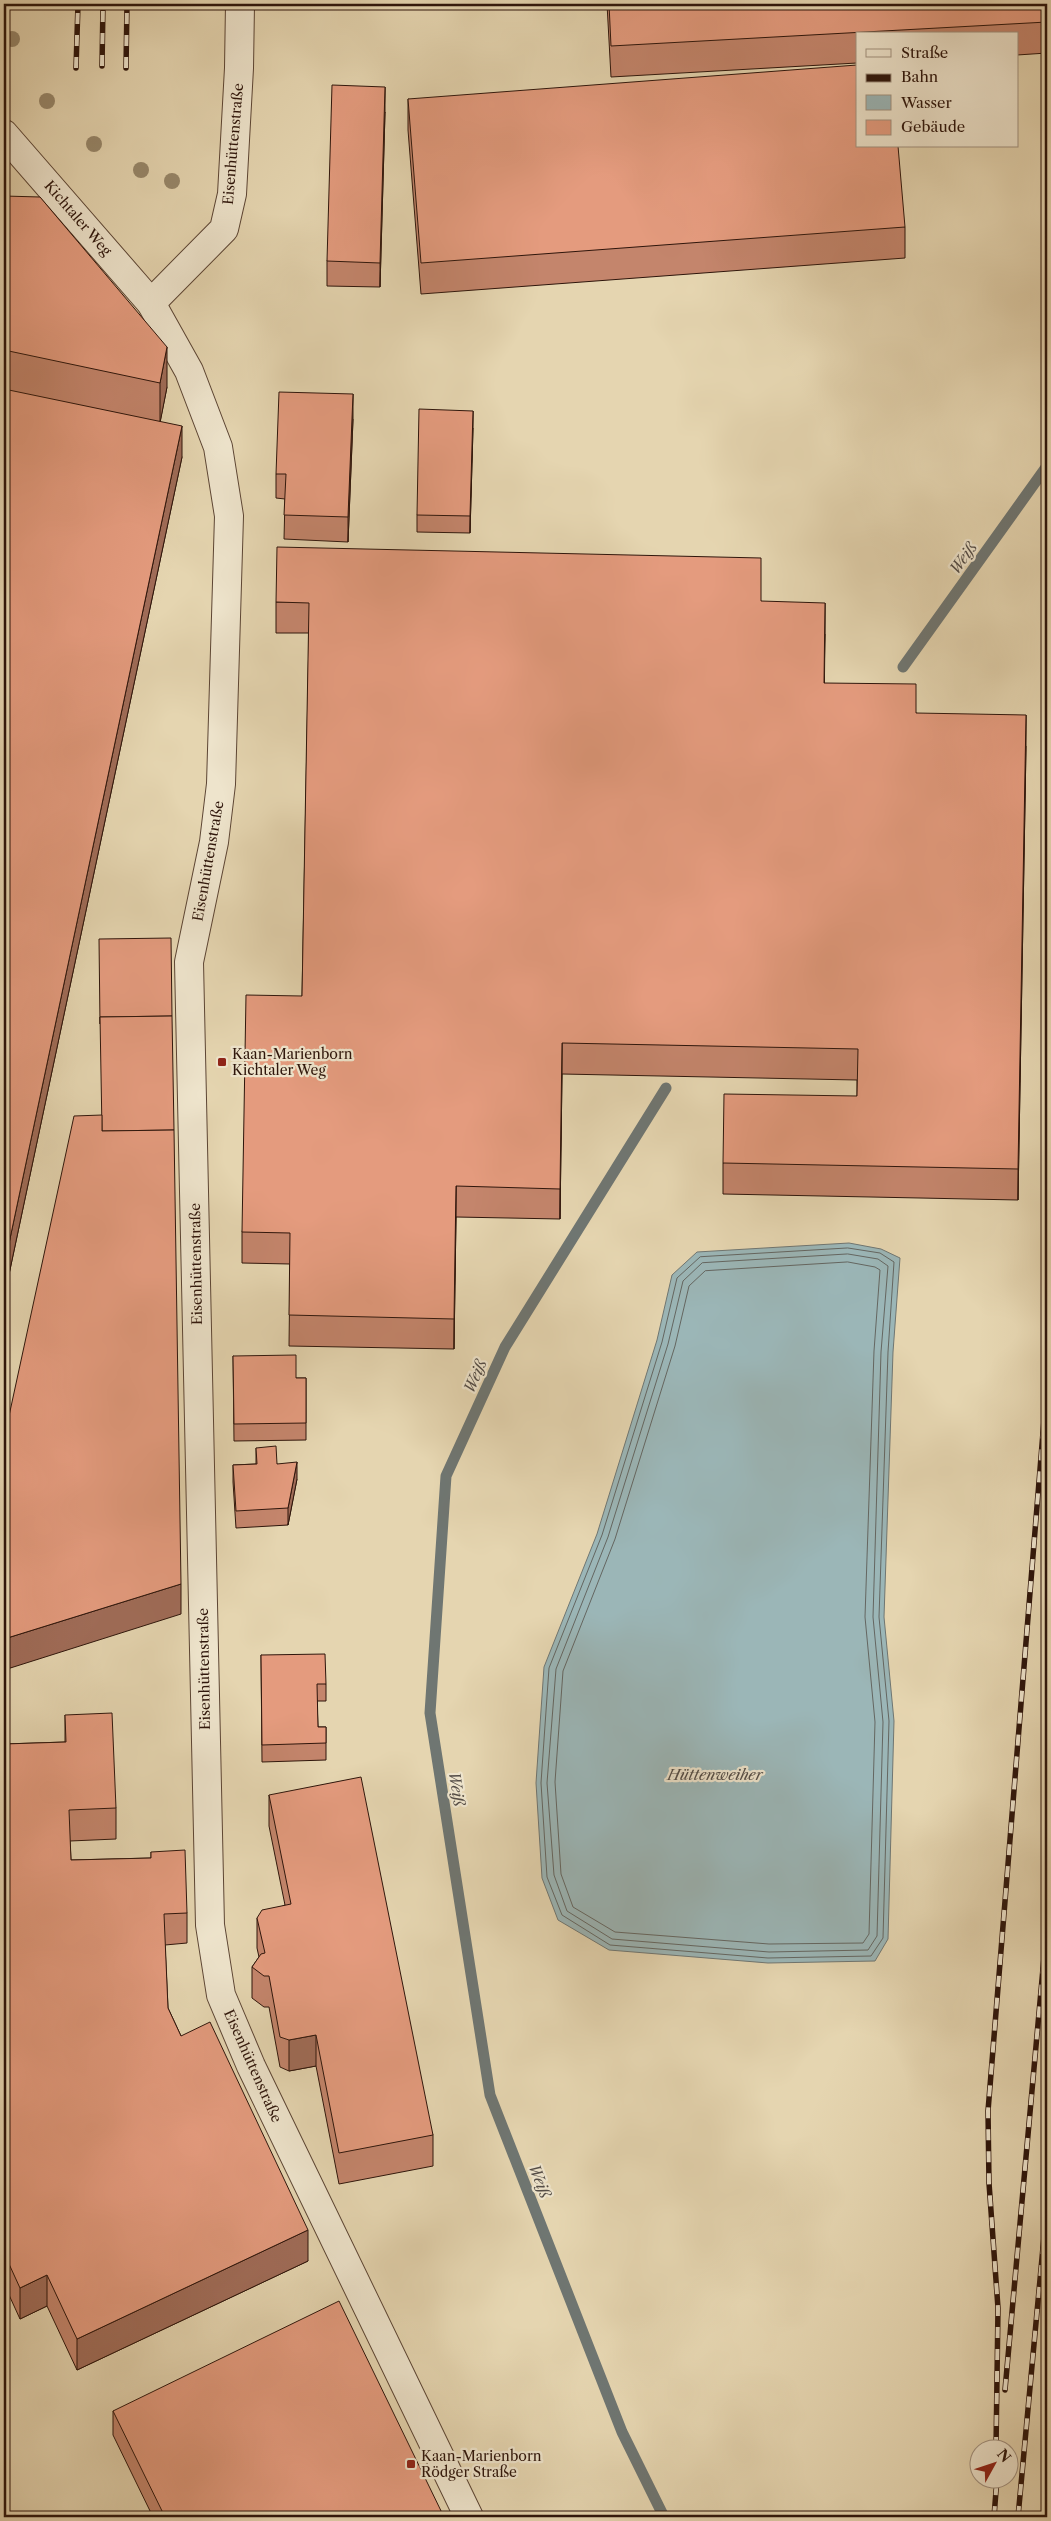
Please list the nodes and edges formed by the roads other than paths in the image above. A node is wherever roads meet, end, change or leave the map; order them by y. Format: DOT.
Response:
graph roads {
  1 [pos="240,4"];
  2 [pos="4,134"];
  3 [pos="151,303"];
  4 [pos="469,2517"];
  1 -- 3 [label="street, Eisenhüttenstraße"];
  2 -- 3 [label="street, Kichtaler Weg"];
  3 -- 4 [label="street, Eisenhüttenstraße"];
}
